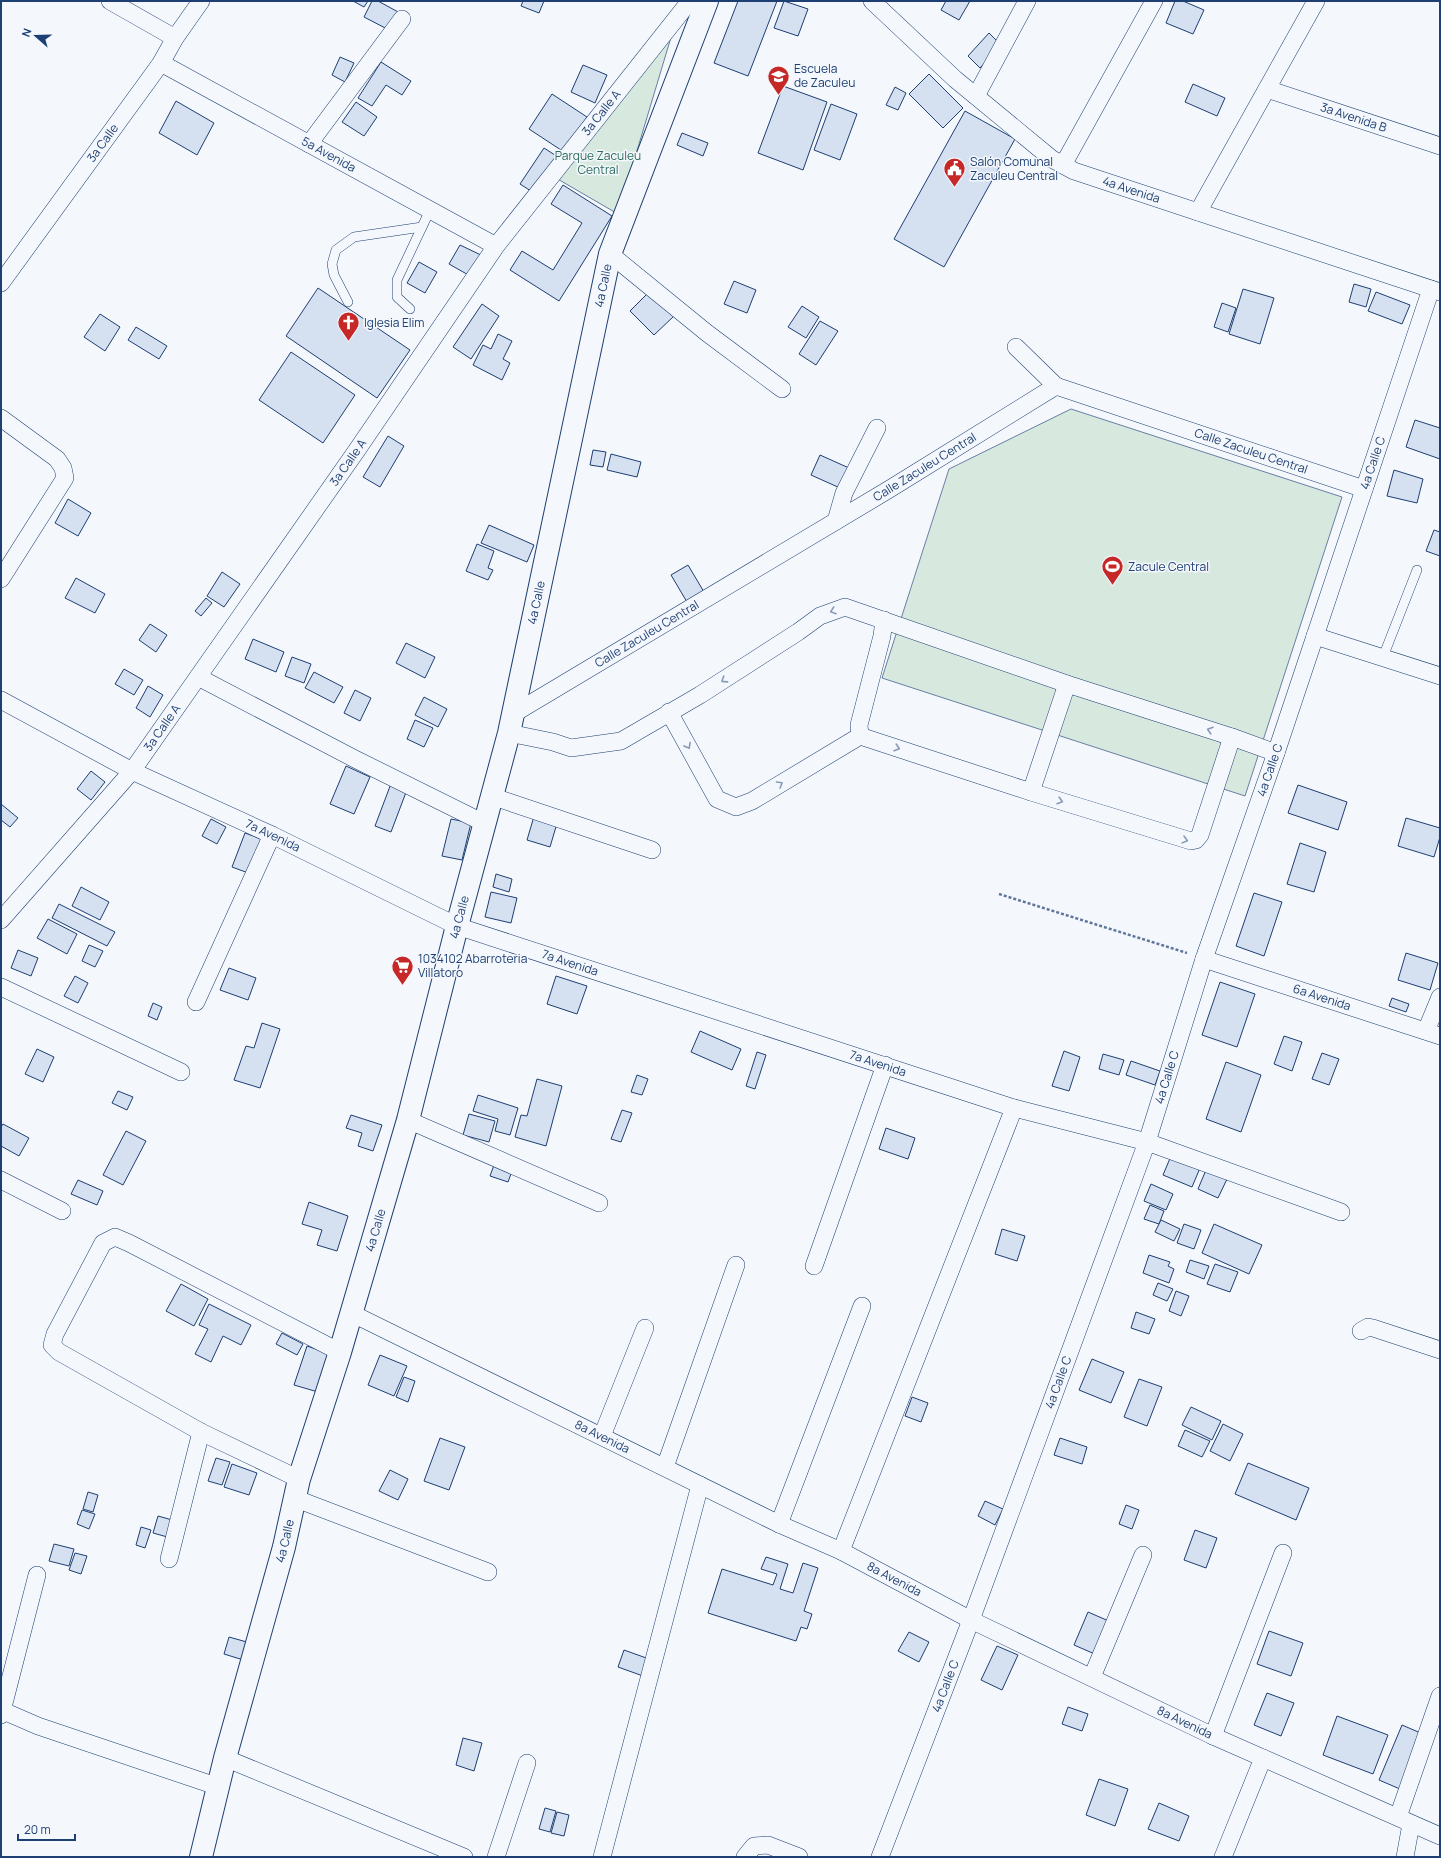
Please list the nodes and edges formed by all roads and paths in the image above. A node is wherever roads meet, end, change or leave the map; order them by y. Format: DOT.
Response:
graph roads {
  1 [pos="110,1"];
  2 [pos="201,1"];
  3 [pos="690,1"];
  4 [pos="707,1"];
  5 [pos="872,1"];
  6 [pos="1027,1"];
  7 [pos="1154,1"];
  8 [pos="1316,1"];
  9 [pos="402,19"];
  10 [pos="175,38"];
  11 [pos="161,63"];
  12 [pos="1267,89"];
  13 [pos="976,96"];
  14 [pos="309,144"];
  15 [pos="1440,146"];
  16 [pos="1063,165"];
  17 [pos="430,210"];
  18 [pos="1198,212"];
  19 [pos="422,227"];
  20 [pos="496,246"];
  21 [pos="610,254"];
  22 [pos="1,283"];
  23 [pos="1435,291"];
  24 [pos="348,302"];
  25 [pos="410,309"];
  26 [pos="1016,347"];
  27 [pos="1056,386"];
  28 [pos="782,389"];
  29 [pos="1,418"];
  30 [pos="877,428"];
  31 [pos="1364,489"];
  32 [pos="836,521"];
  33 [pos="1417,570"];
  34 [pos="1,579"];
  35 [pos="884,620"];
  36 [pos="1315,636"];
  37 [pos="1384,658"];
  38 [pos="1440,676"];
  39 [pos="198,677"];
  40 [pos="1067,684"];
  41 [pos="1,700"];
  42 [pos="669,712"];
  43 [pos="511,724"];
  44 [pos="860,736"];
  45 [pos="1232,738"];
  46 [pos="1276,752"];
  47 [pos="132,771"];
  48 [pos="1031,792"];
  49 [pos="491,796"];
  50 [pos="484,823"];
  51 [pos="272,835"];
  52 [pos="652,850"];
  53 [pos="999,894"];
  54 [pos="1,920"];
  55 [pos="457,926"];
  56 [pos="1204,958"];
  57 [pos="1,987"];
  58 [pos="1440,997"];
  59 [pos="196,1002"];
  60 [pos="1433,1033"];
  61 [pos="885,1065"];
  62 [pos="182,1072"];
  63 [pos="1014,1108"];
  64 [pos="408,1120"];
  65 [pos="1147,1142"];
  66 [pos="1,1180"];
  67 [pos="599,1203"];
  68 [pos="62,1211"];
  69 [pos="1341,1212"];
  70 [pos="736,1265"];
  71 [pos="814,1266"];
  72 [pos="862,1306"];
  73 [pos="352,1313"];
  74 [pos="645,1328"];
  75 [pos="1362,1331"];
  76 [pos="1440,1350"];
  77 [pos="340,1352"];
  78 [pos="202,1432"];
  79 [pos="602,1436"];
  80 [pos="665,1467"];
  81 [pos="700,1485"];
  82 [pos="297,1488"];
  83 [pos="779,1524"];
  84 [pos="841,1551"];
  85 [pos="1283,1553"];
  86 [pos="1143,1555"];
  87 [pos="169,1559"];
  88 [pos="488,1572"];
  89 [pos="37,1575"];
  90 [pos="971,1620"];
  91 [pos="1092,1678"];
  92 [pos="1440,1696"];
  93 [pos="1,1712"];
  94 [pos="1213,1736"];
  95 [pos="225,1758"];
  96 [pos="1263,1758"];
  97 [pos="527,1763"];
  98 [pos="219,1787"];
  99 [pos="1404,1821"];
  100 [pos="1440,1836"];
  101 [pos="201,1857"];
  102 [pos="464,1857"];
  103 [pos="496,1857"];
  104 [pos="602,1857"];
  105 [pos="745,1857"];
  106 [pos="799,1857"];
  107 [pos="880,1857"];
  108 [pos="1222,1857"];
  109 [pos="1405,1857"];
  1 -- 10 [label="street"];
  2 -- 10 [label="street, 3a Calle"];
  3 -- 20 [label="street, 3a Calle A"];
  4 -- 21 [label="street, 4a Calle"];
  5 -- 13 [label="street, 4a Avenida"];
  6 -- 13 [label="street"];
  7 -- 16 [label="street"];
  8 -- 12 [label="street"];
  9 -- 14 [label="street"];
  10 -- 11 [label="street, 3a Calle"];
  11 -- 14 [label="street, 5a Avenida"];
  11 -- 22 [label="street, 3a Calle"];
  12 -- 15 [label="street, 3a Avenida B"];
  12 -- 18 [label="street"];
  13 -- 16 [label="street, 4a Avenida"];
  14 -- 17 [label="street, 5a Avenida"];
  16 -- 18 [label="street, 4a Avenida"];
  17 -- 19 [label="lane"];
  17 -- 20 [label="street, 5a Avenida"];
  18 -- 23 [label="street, 4a Avenida"];
  19 -- 24 [label="lane"];
  19 -- 25 [label="lane"];
  20 -- 39 [label="street, 3a Calle A"];
  21 -- 28 [label="street"];
  21 -- 43 [label="street, 4a Calle"];
  23 -- 31 [label="street, 4a Calle C"];
  26 -- 27 [label="street"];
  27 -- 31 [label="street, Calle Zaculeu Central"];
  27 -- 32 [label="street, Calle Zaculeu Central"];
  29 -- 34 [label="street"];
  30 -- 32 [label="street"];
  31 -- 36 [label="street, 4a Calle C"];
  32 -- 43 [label="street, Calle Zaculeu Central"];
  33 -- 37 [label="lane"];
  35 -- 40 [label="street"];
  35 -- 42 [label="street, one-way"];
  35 -- 44 [label="street"];
  36 -- 37 [label="street"];
  36 -- 46 [label="street, 4a Calle C"];
  37 -- 38 [label="street"];
  39 -- 47 [label="street, 3a Calle A"];
  39 -- 50 [label="street"];
  45 -- 40 [label="street, one-way"];
  40 -- 48 [label="street"];
  41 -- 47 [label="street, 7a Avenida"];
  42 -- 43 [label="street"];
  42 -- 44 [label="street, one-way"];
  43 -- 49 [label="street, 4a Calle"];
  44 -- 48 [label="street, one-way"];
  45 -- 46 [label="street"];
  48 -- 45 [label="street, one-way"];
  46 -- 56 [label="street, 4a Calle C"];
  47 -- 51 [label="street, 7a Avenida"];
  47 -- 54 [label="street, 3a Calle A"];
  49 -- 50 [label="street, 4a Calle"];
  49 -- 52 [label="street"];
  50 -- 55 [label="street, 4a Calle"];
  51 -- 55 [label="street, 7a Avenida"];
  51 -- 59 [label="street"];
  53 -- 56 [label="path"];
  55 -- 61 [label="street, 7a Avenida"];
  55 -- 64 [label="street, 4a Calle"];
  56 -- 60 [label="street, 6a Avenida"];
  56 -- 65 [label="street, 4a Calle C"];
  57 -- 62 [label="street"];
  58 -- 60 [label="street"];
  61 -- 63 [label="street, 7a Avenida"];
  61 -- 71 [label="street"];
  63 -- 65 [label="street, 7a Avenida"];
  63 -- 84 [label="street"];
  64 -- 67 [label="street"];
  64 -- 73 [label="street, 4a Calle"];
  65 -- 69 [label="street, 7a Avenida"];
  65 -- 90 [label="street, 4a Calle C"];
  66 -- 68 [label="street"];
  70 -- 80 [label="street"];
  72 -- 83 [label="street"];
  73 -- 77 [label="street, 4a Calle"];
  73 -- 79 [label="street, 8a Avenida"];
  74 -- 79 [label="street"];
  75 -- 76 [label="street"];
  77 -- 78 [label="street"];
  77 -- 82 [label="street, 4a Calle"];
  78 -- 82 [label="street"];
  78 -- 87 [label="street"];
  79 -- 80 [label="street, 8a Avenida"];
  80 -- 81 [label="street, 8a Avenida"];
  81 -- 83 [label="street, 8a Avenida"];
  81 -- 104 [label="street"];
  82 -- 88 [label="street"];
  82 -- 95 [label="street, 4a Calle"];
  83 -- 84 [label="street, 8a Avenida"];
  84 -- 90 [label="street, 8a Avenida"];
  85 -- 94 [label="street"];
  86 -- 91 [label="street"];
  89 -- 93 [label="street"];
  90 -- 91 [label="street, 8a Avenida"];
  90 -- 107 [label="street, 4a Calle C"];
  91 -- 94 [label="street, 8a Avenida"];
  92 -- 99 [label="street"];
  93 -- 98 [label="street"];
  94 -- 96 [label="street, 8a Avenida"];
  95 -- 98 [label="street, 4a Calle"];
  95 -- 102 [label="street"];
  96 -- 99 [label="street, 8a Avenida"];
  96 -- 108 [label="street"];
  97 -- 103 [label="street"];
  98 -- 101 [label="street, 4a Calle"];
  99 -- 100 [label="street, 8a Avenida"];
  99 -- 109 [label="street"];
  105 -- 106 [label="street"];
}
